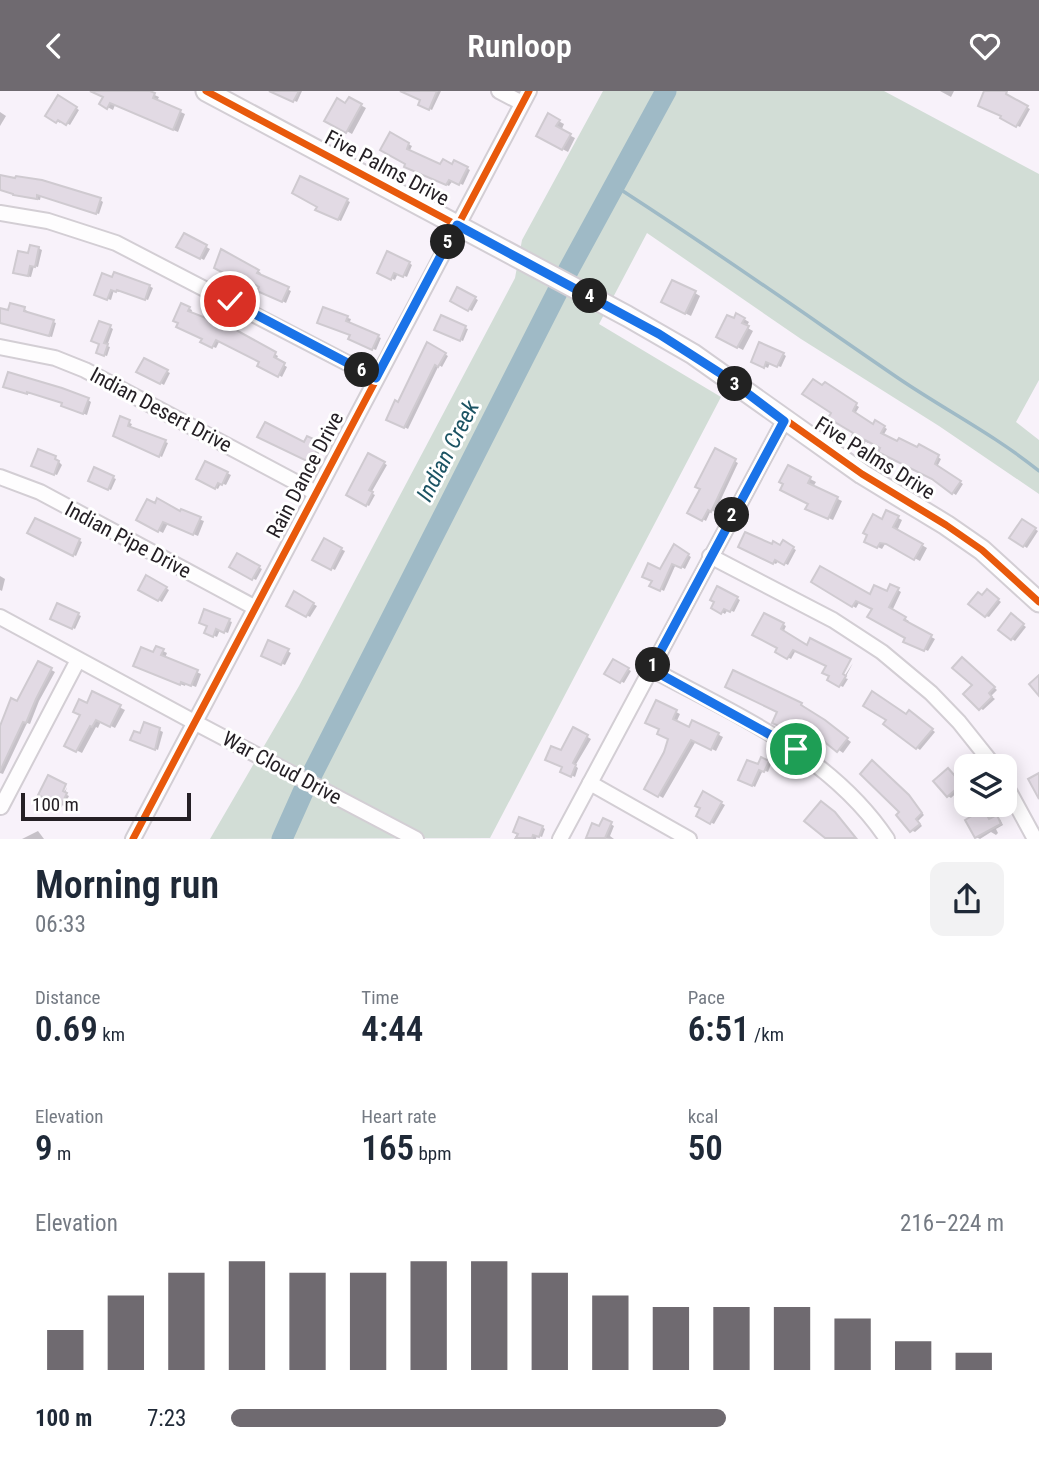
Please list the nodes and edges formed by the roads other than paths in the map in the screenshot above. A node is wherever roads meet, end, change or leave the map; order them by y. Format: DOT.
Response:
graph roads {
  1 [pos="206,91"];
  2 [pos="499,91"];
  3 [pos="525,97"];
  4 [pos="0,213"];
  5 [pos="457,225"];
  6 [pos="0,347"];
  7 [pos="376,378"];
  8 [pos="784,421"];
  9 [pos="0,477"];
  10 [pos="316,493"];
  11 [pos="710,556"];
  12 [pos="1039,602"];
  13 [pos="254,607"];
  14 [pos="0,617"];
  15 [pos="78,660"];
  16 [pos="651,669"];
  17 [pos="194,722"];
  18 [pos="985,754"];
  19 [pos="590,783"];
  20 [pos="1017,805"];
  21 [pos="1,807"];
  22 [pos="133,838"];
  23 [pos="416,838"];
  24 [pos="561,838"];
  25 [pos="689,838"];
  26 [pos="887,838"];
  27 [pos="1035,838"];
  1 -- 5 [label="street, Five Palms Drive"];
  2 -- 3 [label="street"];
  3 -- 5 [label="street, Rain Dance Drive"];
  4 -- 7 [label="street"];
  5 -- 7 [label="street, Rain Dance Drive"];
  5 -- 8 [label="street, Five Palms Drive"];
  6 -- 10 [label="street, Indian Desert Drive"];
  7 -- 10 [label="street, Rain Dance Drive"];
  8 -- 11 [label="street"];
  8 -- 12 [label="street, Five Palms Drive"];
  9 -- 13 [label="street, Indian Pipe Drive"];
  10 -- 13 [label="street, Rain Dance Drive"];
  11 -- 16 [label="street"];
  11 -- 18 [label="street"];
  13 -- 17 [label="street, Rain Dance Drive"];
  14 -- 15 [label="street, War Cloud Drive"];
  15 -- 17 [label="street, War Cloud Drive"];
  15 -- 21 [label="street"];
  16 -- 19 [label="street"];
  16 -- 26 [label="street"];
  17 -- 22 [label="street, Rain Dance Drive"];
  17 -- 23 [label="street, War Cloud Drive"];
  19 -- 24 [label="street"];
  19 -- 25 [label="street"];
  20 -- 27 [label="street"];
}
